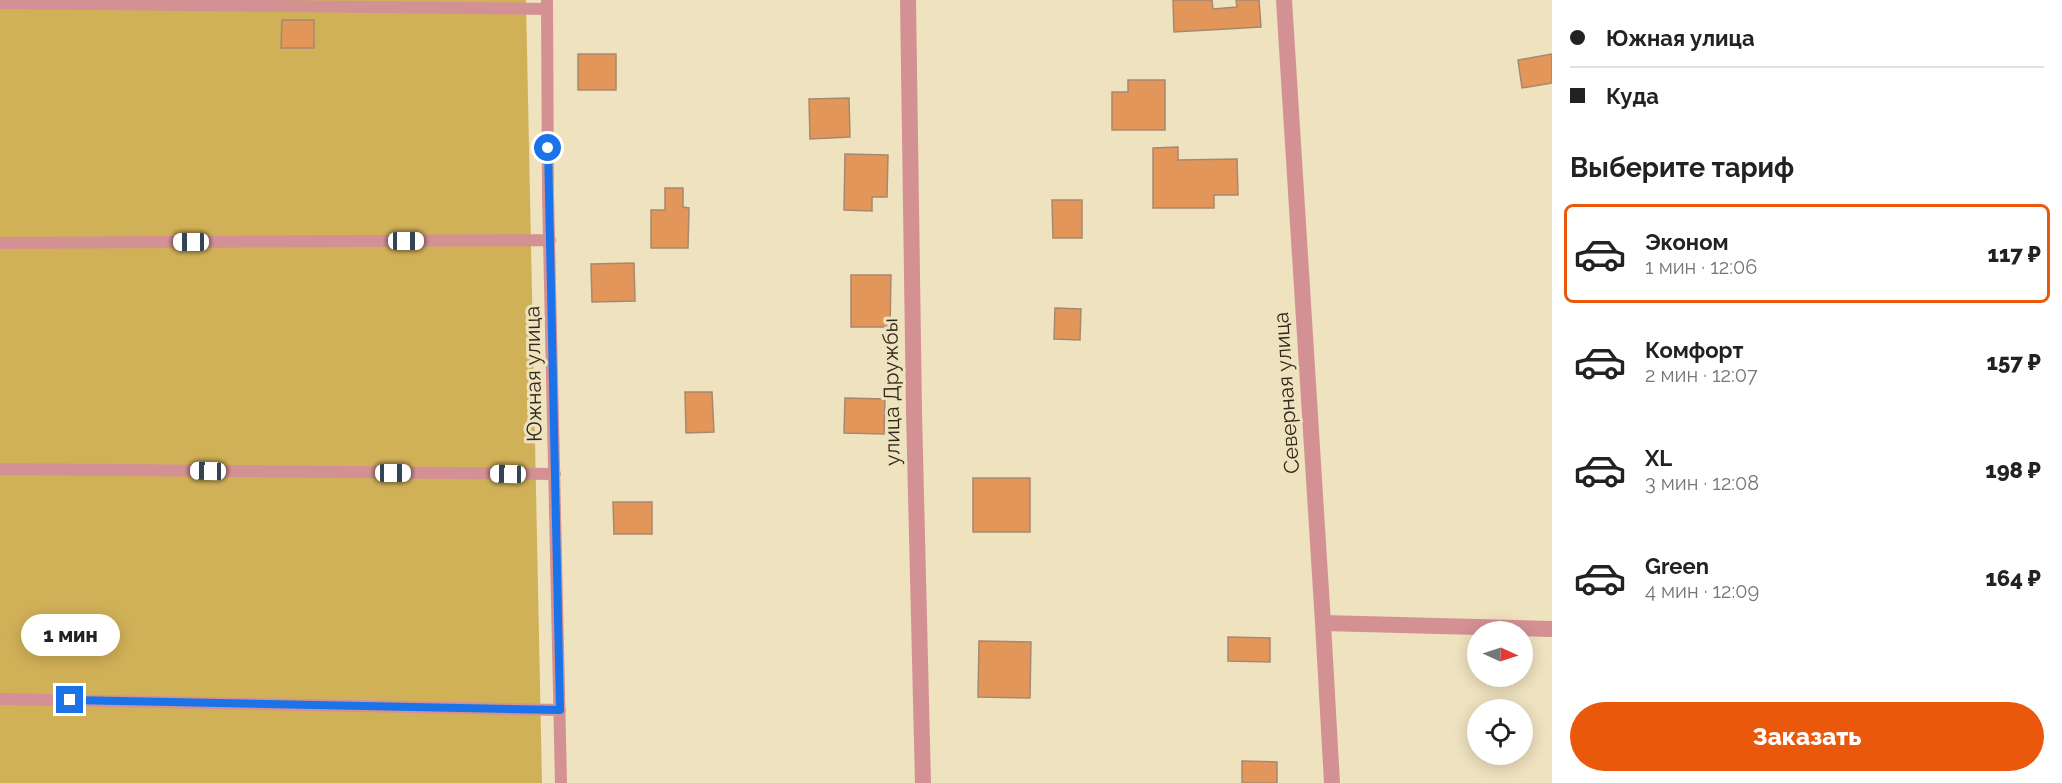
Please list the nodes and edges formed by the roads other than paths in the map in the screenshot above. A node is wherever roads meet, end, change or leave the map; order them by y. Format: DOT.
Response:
graph roads {
  1 [pos="908,0"];
  2 [pos="1284,0"];
  3 [pos="0,3"];
  4 [pos="547,5"];
  5 [pos="550,240"];
  6 [pos="0,243"];
  7 [pos="0,469"];
  8 [pos="555,474"];
  9 [pos="1323,623"];
  10 [pos="1552,629"];
  11 [pos="0,699"];
  12 [pos="560,710"];
  13 [pos="561,783"];
  14 [pos="923,783"];
  15 [pos="1332,783"];
  1 -- 14 [label="street, улица Дружбы"];
  2 -- 9 [label="street, Северная улица"];
  3 -- 4 [label="lane"];
  4 -- 5 [label="lane, Южная улица"];
  5 -- 6 [label="lane"];
  5 -- 8 [label="lane, Южная улица"];
  7 -- 8 [label="lane"];
  8 -- 12 [label="lane, Южная улица"];
  9 -- 10 [label="street"];
  9 -- 15 [label="street, Северная улица"];
  11 -- 12 [label="lane"];
  12 -- 13 [label="lane, Южная улица"];
}
